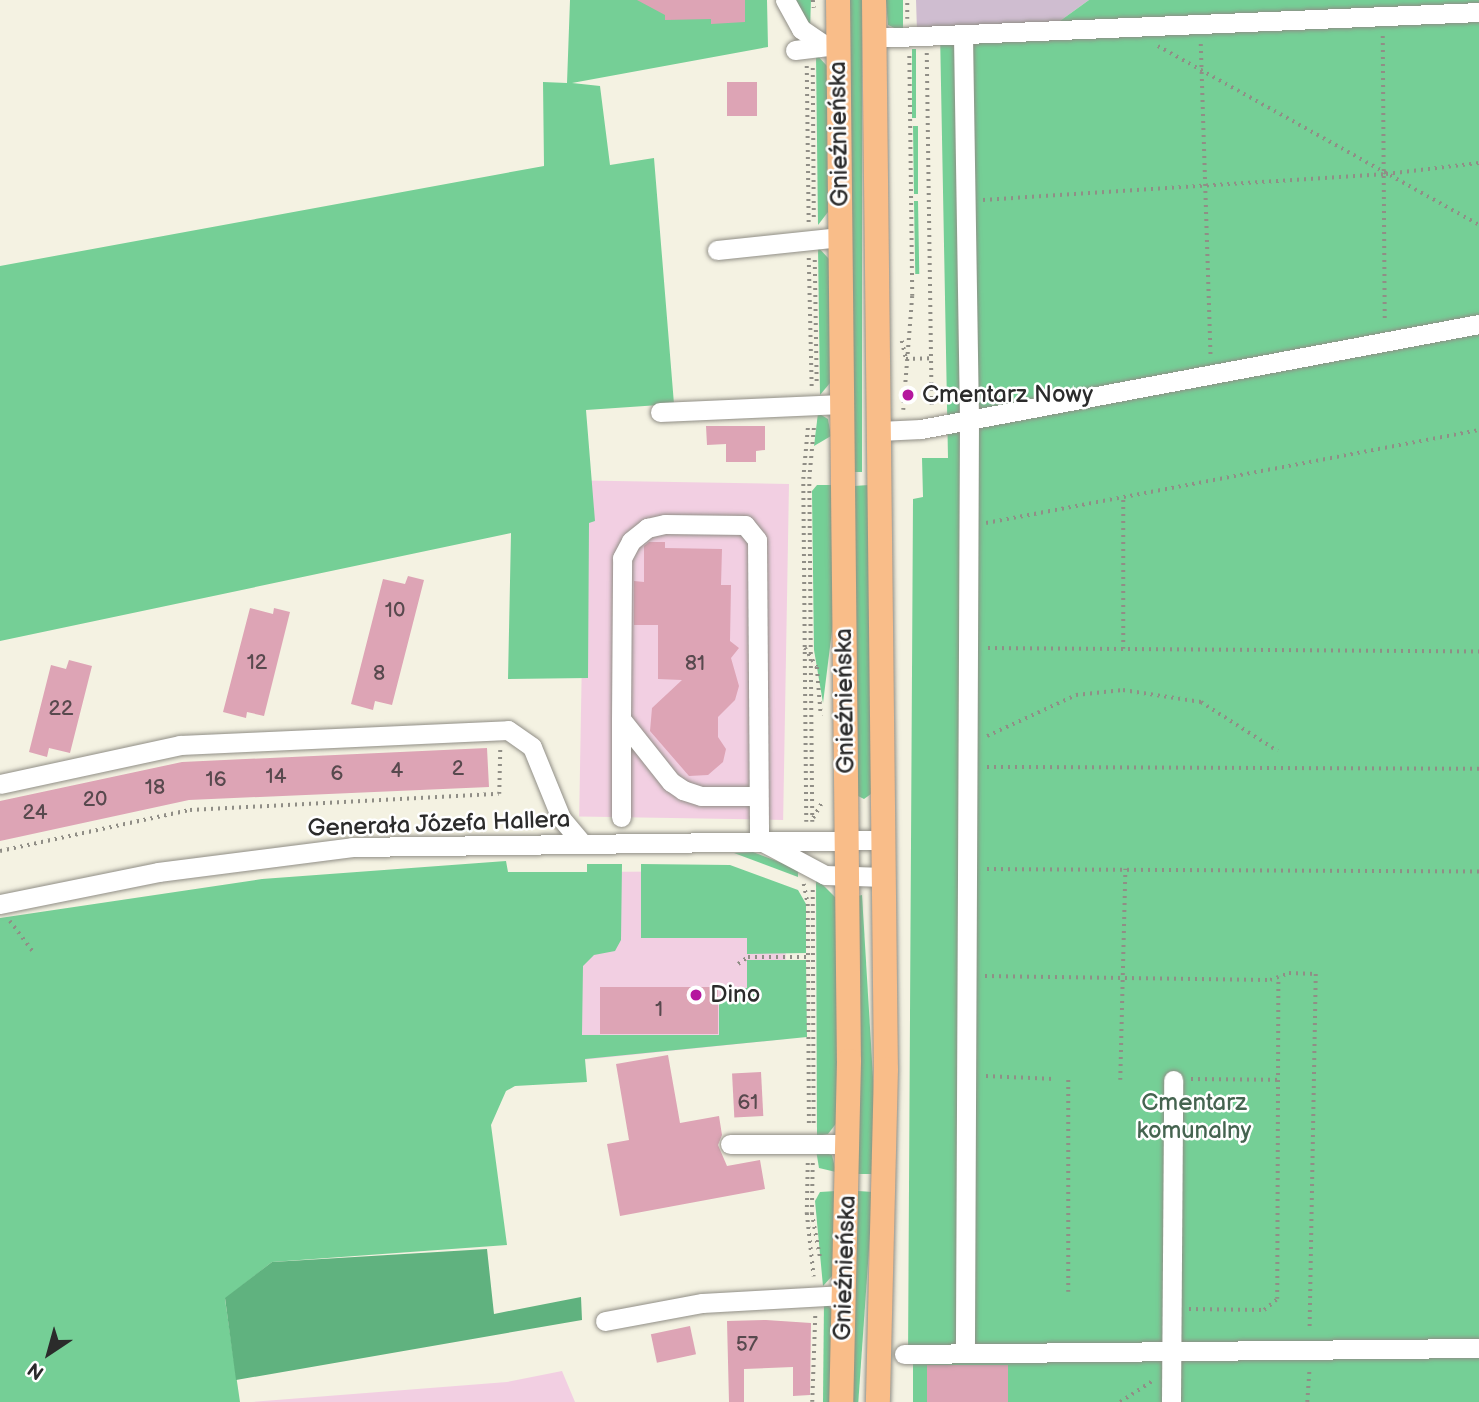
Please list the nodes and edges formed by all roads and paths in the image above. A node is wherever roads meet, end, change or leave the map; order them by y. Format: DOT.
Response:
graph roads {
  1 [pos="785,0"];
  2 [pos="818,0"];
  3 [pos="838,0"];
  4 [pos="874,0"];
  5 [pos="1479,12"];
  6 [pos="1383,17"];
  7 [pos="1201,26"];
  8 [pos="1129,30"];
  9 [pos="963,36"];
  10 [pos="927,37"];
  11 [pos="874,38"];
  12 [pos="816,48"];
  13 [pos="1201,70"];
  14 [pos="1479,163"];
  15 [pos="1386,174"];
  16 [pos="1205,184"];
  17 [pos="967,202"];
  18 [pos="1479,225"];
  19 [pos="811,237"];
  20 [pos="840,237"];
  21 [pos="717,250"];
  22 [pos="1479,324"];
  23 [pos="1385,342"];
  24 [pos="1212,374"];
  25 [pos="812,404"];
  26 [pos="842,404"];
  27 [pos="660,412"];
  28 [pos="969,420"];
  29 [pos="932,426"];
  30 [pos="1479,430"];
  31 [pos="879,431"];
  32 [pos="808,479"];
  33 [pos="1123,497"];
  34 [pos="969,526"];
  35 [pos="805,648"];
  36 [pos="968,648"];
  37 [pos="1123,649"];
  38 [pos="1479,651"];
  39 [pos="811,654"];
  40 [pos="621,719"];
  41 [pos="821,727"];
  42 [pos="500,730"];
  43 [pos="1279,751"];
  44 [pos="968,759"];
  45 [pos="1479,769"];
  46 [pos="0,784"];
  47 [pos="822,789"];
  48 [pos="758,796"];
  49 [pos="621,817"];
  50 [pos="813,818"];
  51 [pos="805,831"];
  52 [pos="759,840"];
  53 [pos="846,840"];
  54 [pos="883,840"];
  55 [pos="582,843"];
  56 [pos="0,851"];
  57 [pos="967,869"];
  58 [pos="1125,869"];
  59 [pos="1479,872"];
  60 [pos="808,874"];
  61 [pos="847,877"];
  62 [pos="884,877"];
  63 [pos="5,903"];
  64 [pos="33,951"];
  65 [pos="809,957"];
  66 [pos="738,964"];
  67 [pos="973,975"];
  68 [pos="1278,977"];
  69 [pos="1122,978"];
  70 [pos="966,1075"];
  71 [pos="1055,1079"];
  72 [pos="1068,1079"];
  73 [pos="1121,1080"];
  74 [pos="1178,1080"];
  75 [pos="1280,1080"];
  76 [pos="730,1144"];
  77 [pos="810,1144"];
  78 [pos="848,1144"];
  79 [pos="810,1175"];
  80 [pos="822,1175"];
  81 [pos="809,1189"];
  82 [pos="821,1189"];
  83 [pos="817,1291"];
  84 [pos="1068,1292"];
  85 [pos="844,1295"];
  86 [pos="1171,1308"];
  87 [pos="605,1321"];
  88 [pos="1479,1348"];
  89 [pos="1310,1349"];
  90 [pos="904,1353"];
  91 [pos="965,1353"];
  92 [pos="1171,1353"];
  93 [pos="1171,1379"];
  94 [pos="812,1402"];
  95 [pos="841,1402"];
  96 [pos="878,1402"];
  97 [pos="1120,1402"];
  98 [pos="1171,1402"];
  99 [pos="1307,1402"];
  1 -- 12 [label="street"];
  2 -- 12 [label="path"];
  3 -- 12 [label="main road, Gnieźnieńska"];
  4 -- 11 [label="main road, Gnieźnieńska"];
  5 -- 6 [label="street"];
  6 -- 7 [label="street"];
  6 -- 15 [label="path"];
  7 -- 8 [label="street"];
  7 -- 13 [label="path"];
  8 -- 9 [label="street"];
  8 -- 13 [label="path"];
  9 -- 10 [label="street"];
  9 -- 17 [label="street"];
  10 -- 11 [label="street"];
  10 -- 29 [label="path"];
  11 -- 31 [label="main road, Gnieźnieńska"];
  12 -- 19 [label="path"];
  12 -- 19 [label="path"];
  12 -- 20 [label="main road, Gnieźnieńska"];
  13 -- 15 [label="path"];
  13 -- 16 [label="path"];
  14 -- 15 [label="path"];
  15 -- 16 [label="path"];
  15 -- 18 [label="path"];
  15 -- 23 [label="path"];
  16 -- 17 [label="path"];
  16 -- 24 [label="path"];
  17 -- 28 [label="street"];
  19 -- 20 [label="street"];
  19 -- 21 [label="street"];
  19 -- 25 [label="path"];
  19 -- 25 [label="path"];
  20 -- 26 [label="main road, Gnieźnieńska"];
  22 -- 23 [label="street"];
  23 -- 24 [label="street"];
  24 -- 28 [label="street"];
  25 -- 26 [label="street"];
  25 -- 27 [label="street"];
  25 -- 32 [label="path"];
  25 -- 32 [label="path"];
  26 -- 53 [label="main road, Gnieźnieńska"];
  28 -- 29 [label="street"];
  28 -- 34 [label="street"];
  29 -- 31 [label="street"];
  30 -- 33 [label="path"];
  31 -- 54 [label="main road, Gnieźnieńska"];
  32 -- 35 [label="path"];
  32 -- 39 [label="path"];
  33 -- 34 [label="path"];
  33 -- 37 [label="path"];
  34 -- 36 [label="street"];
  35 -- 39 [label="path"];
  35 -- 51 [label="path"];
  36 -- 37 [label="path"];
  36 -- 44 [label="street"];
  37 -- 38 [label="path"];
  39 -- 41 [label="path"];
  39 -- 50 [label="path"];
  40 -- 48 [label="street"];
  40 -- 48 [label="street"];
  40 -- 49 [label="street"];
  42 -- 46 [label="street"];
  42 -- 55 [label="street"];
  42 -- 56 [label="path"];
  43 -- 44 [label="path"];
  44 -- 45 [label="path"];
  44 -- 57 [label="street"];
  47 -- 50 [label="path"];
  48 -- 52 [label="street"];
  50 -- 51 [label="path"];
  50 -- 51 [label="path"];
  51 -- 52 [label="street, Generała Józefa Hallera"];
  51 -- 53 [label="street, Generała Józefa Hallera"];
  52 -- 55 [label="street, Generała Józefa Hallera"];
  52 -- 60 [label="street, Generała Józefa Hallera"];
  53 -- 54 [label="street, Generała Józefa Hallera"];
  53 -- 61 [label="main road, Gnieźnieńska"];
  54 -- 62 [label="main road, Gnieźnieńska"];
  55 -- 63 [label="street, Generała Józefa Hallera"];
  57 -- 58 [label="path"];
  57 -- 70 [label="street"];
  58 -- 59 [label="path"];
  58 -- 69 [label="path"];
  60 -- 61 [label="street, Generała Józefa Hallera"];
  60 -- 65 [label="path"];
  60 -- 77 [label="path"];
  61 -- 62 [label="street, Generała Józefa Hallera"];
  61 -- 78 [label="main road, Gnieźnieńska"];
  62 -- 96 [label="main road, Gnieźnieńska"];
  63 -- 64 [label="path"];
  65 -- 66 [label="path"];
  65 -- 77 [label="path"];
  67 -- 69 [label="path"];
  68 -- 69 [label="path"];
  68 -- 75 [label="path"];
  68 -- 89 [label="path"];
  69 -- 73 [label="path"];
  70 -- 71 [label="path"];
  70 -- 91 [label="street"];
  72 -- 84 [label="path"];
  74 -- 75 [label="path"];
  74 -- 86 [label="street"];
  75 -- 86 [label="path"];
  76 -- 77 [label="street"];
  77 -- 78 [label="street"];
  77 -- 79 [label="path"];
  77 -- 79 [label="path"];
  78 -- 85 [label="main road, Gnieźnieńska"];
  79 -- 80 [label="path"];
  79 -- 81 [label="path"];
  81 -- 82 [label="path"];
  81 -- 83 [label="path"];
  81 -- 83 [label="path"];
  83 -- 85 [label="street"];
  83 -- 87 [label="street"];
  83 -- 94 [label="path"];
  85 -- 95 [label="main road, Gnieźnieńska"];
  86 -- 92 [label="street"];
  88 -- 89 [label="street"];
  89 -- 92 [label="street"];
  89 -- 99 [label="path"];
  90 -- 91 [label="street"];
  91 -- 92 [label="street"];
  92 -- 93 [label="street"];
  93 -- 97 [label="path"];
  93 -- 98 [label="street"];
}
